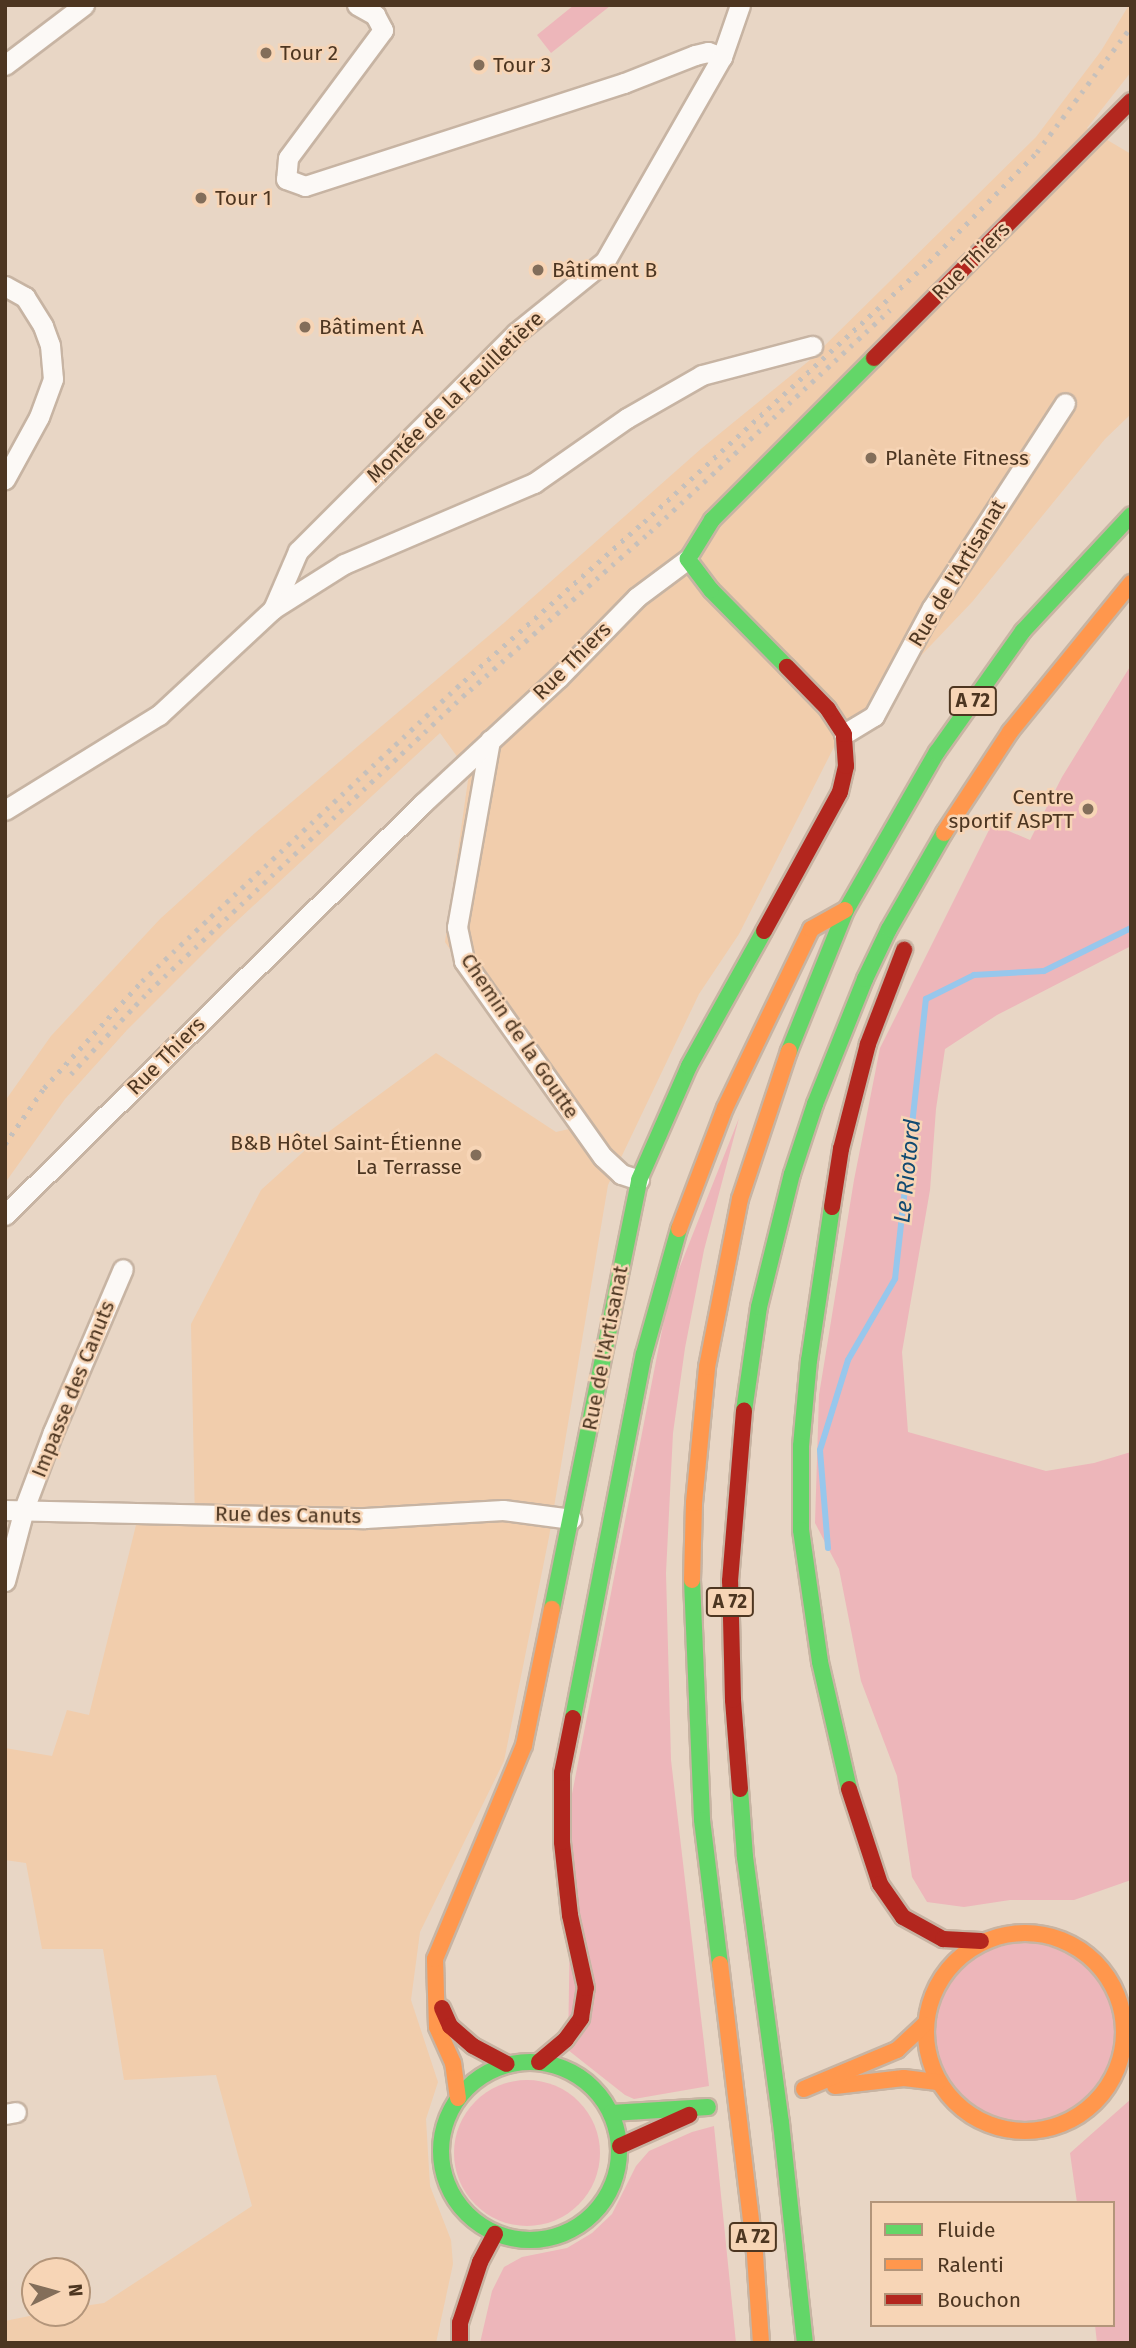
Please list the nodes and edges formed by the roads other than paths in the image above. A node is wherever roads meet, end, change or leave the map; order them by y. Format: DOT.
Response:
graph roads {
  1 [pos="84,5"];
  2 [pos="356,5"];
  3 [pos="740,5"];
  4 [pos="722,57"];
  5 [pos="5,65"];
  6 [pos="1131,101"];
  7 [pos="5,286"];
  8 [pos="813,346"];
  9 [pos="1065,403"];
  10 [pos="5,479"];
  11 [pos="1131,514"];
  12 [pos="688,559"];
  13 [pos="1131,583"];
  14 [pos="273,610"];
  15 [pos="844,734"];
  16 [pos="490,740"];
  17 [pos="5,810"];
  18 [pos="912,887"];
  19 [pos="846,910"];
  20 [pos="639,1180"];
  21 [pos="5,1215"];
  22 [pos="123,1269"];
  23 [pos="15,1509"];
  24 [pos="571,1519"];
  25 [pos="5,1581"];
  26 [pos="981,1941"];
  27 [pos="434,1989"];
  28 [pos="1128,2015"];
  29 [pos="924,2025"];
  30 [pos="539,2062"];
  31 [pos="507,2064"];
  32 [pos="1124,2070"];
  33 [pos="938,2082"];
  34 [pos="458,2098"];
  35 [pos="611,2113"];
  36 [pos="620,2146"];
  37 [pos="495,2234"];
  38 [pos="460,2343"];
  39 [pos="761,2343"];
  40 [pos="805,2343"];
  1 -- 5 [label="street"];
  2 -- 4 [label="street"];
  3 -- 4 [label="street, Montée de la Feuilletière"];
  4 -- 14 [label="street, Montée de la Feuilletière"];
  6 -- 12 [label="main road, Rue Thiers"];
  7 -- 10 [label="street"];
  8 -- 14 [label="street"];
  9 -- 15 [label="street, Rue de l'Artisanat"];
  11 -- 19 [label="main road, A 72"];
  12 -- 15 [label="main road"];
  12 -- 16 [label="street, Rue Thiers"];
  13 -- 18 [label="main road, A 72"];
  14 -- 17 [label="street"];
  15 -- 20 [label="main road, Rue de l'Artisanat"];
  16 -- 20 [label="street, Chemin de la Goutte"];
  16 -- 21 [label="street, Rue Thiers"];
  18 -- 26 [label="main road"];
  18 -- 40 [label="main road, A 72"];
  19 -- 30 [label="main road"];
  19 -- 39 [label="main road, A 72"];
  20 -- 24 [label="main road, Rue de l'Artisanat"];
  22 -- 23 [label="street, Impasse des Canuts"];
  23 -- 24 [label="street, Rue des Canuts"];
  23 -- 25 [label="street, Impasse des Canuts"];
  24 -- 27 [label="main road, Rue de l'Artisanat"];
  26 -- 28 [label="main road"];
  26 -- 29 [label="main road"];
  27 -- 31 [label="main road, Rue de l'Artisanat"];
  27 -- 34 [label="main road, Rue de l'Artisanat"];
  28 -- 32 [label="main road"];
  29 -- 33 [label="main road"];
  29 -- 33 [label="main road"];
  30 -- 31 [label="main road"];
  30 -- 35 [label="main road"];
  31 -- 34 [label="main road"];
  32 -- 33 [label="main road"];
  34 -- 37 [label="main road"];
  35 -- 36 [label="main road"];
  35 -- 36 [label="main road"];
  36 -- 37 [label="main road"];
  37 -- 38 [label="main road"];
}
